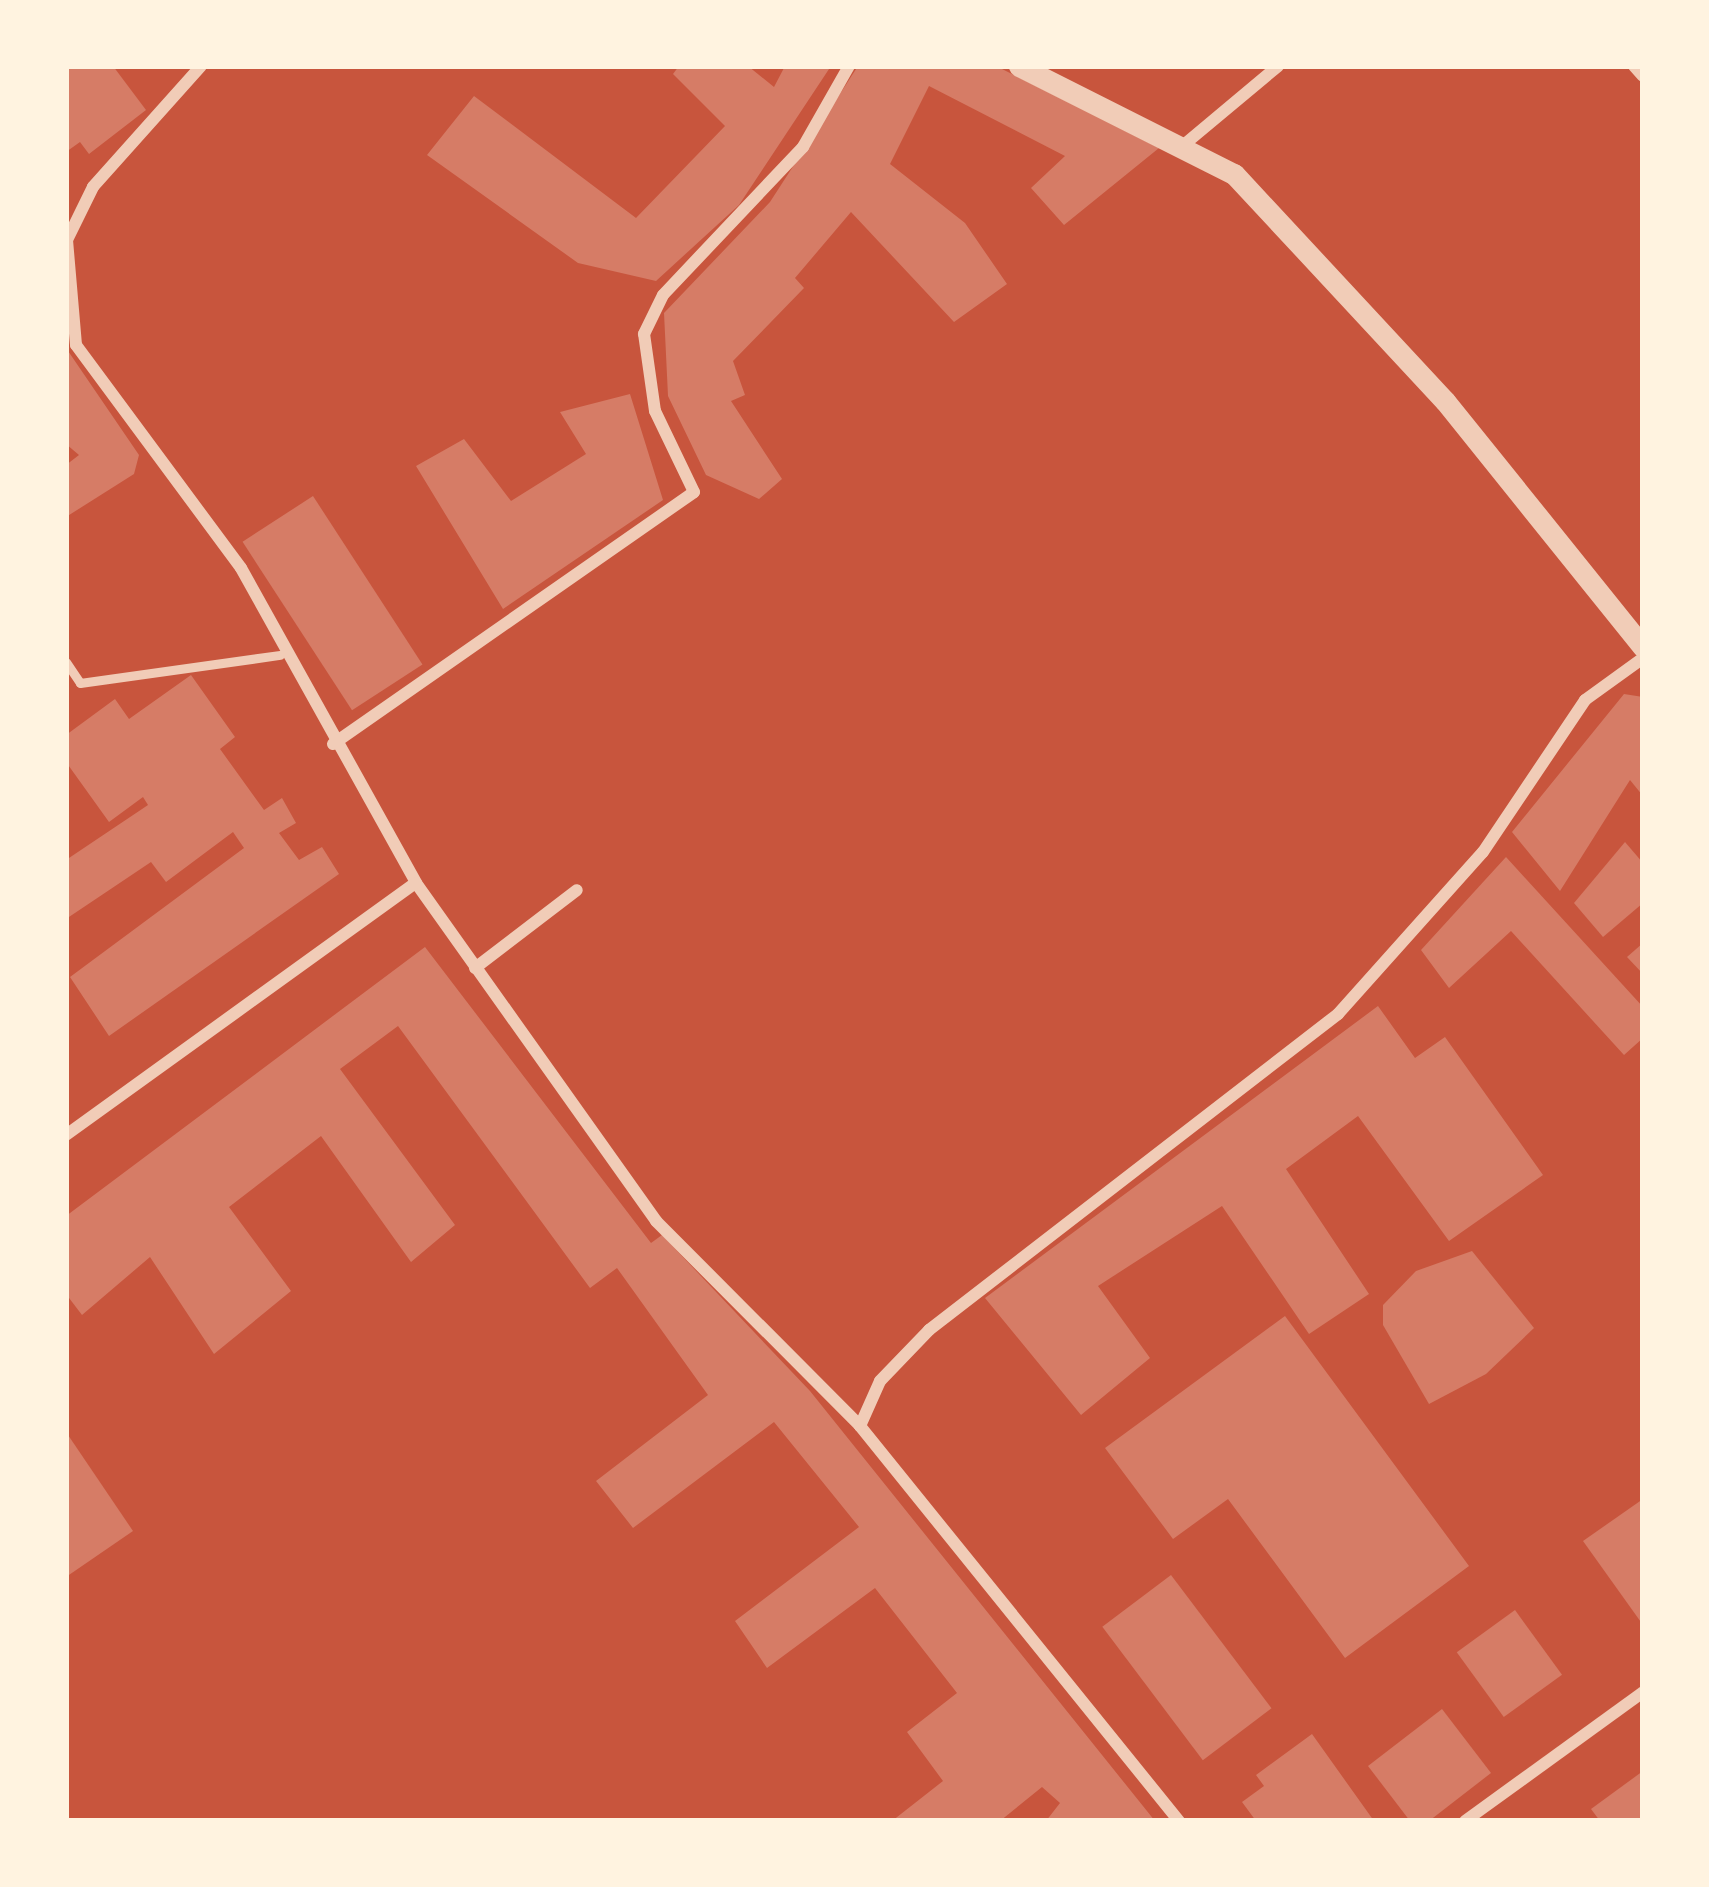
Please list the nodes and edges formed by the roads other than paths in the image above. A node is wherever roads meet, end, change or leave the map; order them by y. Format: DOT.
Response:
graph roads {
  1 [pos="201,66"];
  2 [pos="849,66"];
  3 [pos="1019,66"];
  4 [pos="1278,66"];
  5 [pos="1634,66"];
  6 [pos="1643,76"];
  7 [pos="1186,142"];
  8 [pos="67,308"];
  9 [pos="1643,647"];
  10 [pos="280,655"];
  11 [pos="1643,658"];
  12 [pos="66,662"];
  13 [pos="333,744"];
  14 [pos="416,883"];
  15 [pos="577,890"];
  16 [pos="476,968"];
  17 [pos="66,1135"];
  18 [pos="860,1426"];
  19 [pos="1643,1692"];
  20 [pos="1179,1821"];
  21 [pos="1465,1821"];
  1 -- 8 [label="street"];
  2 -- 13 [label="street"];
  3 -- 7 [label="street"];
  4 -- 7 [label="street"];
  5 -- 6 [label="street"];
  7 -- 9 [label="street"];
  8 -- 10 [label="street"];
  10 -- 12 [label="lane"];
  10 -- 13 [label="street"];
  11 -- 18 [label="street"];
  13 -- 14 [label="street"];
  14 -- 16 [label="street"];
  14 -- 17 [label="street"];
  15 -- 16 [label="street"];
  16 -- 18 [label="street"];
  18 -- 20 [label="street"];
  19 -- 21 [label="street"];
}
